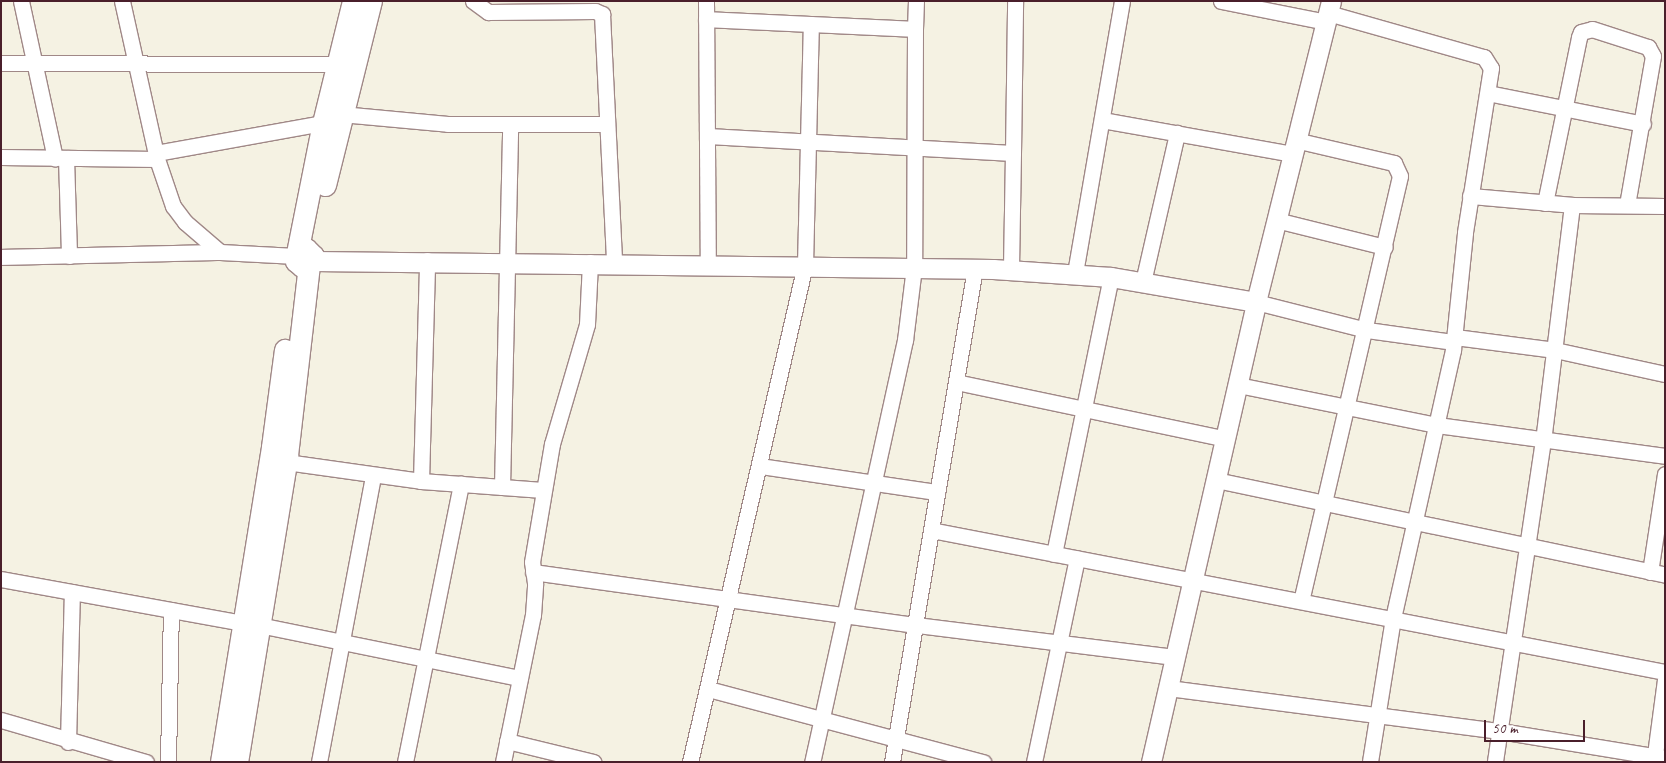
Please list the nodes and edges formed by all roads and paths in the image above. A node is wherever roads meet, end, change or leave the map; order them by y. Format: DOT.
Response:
graph roads {
  1 [pos="21,1"];
  2 [pos="122,1"];
  3 [pos="353,1"];
  4 [pos="371,1"];
  5 [pos="473,1"];
  6 [pos="706,1"];
  7 [pos="916,1"];
  8 [pos="1015,1"];
  9 [pos="1122,1"];
  10 [pos="1222,1"];
  11 [pos="1328,12"];
  12 [pos="706,19"];
  13 [pos="811,24"];
  14 [pos="916,29"];
  15 [pos="1,62"];
  16 [pos="34,62"];
  17 [pos="137,62"];
  18 [pos="337,64"];
  19 [pos="1488,93"];
  20 [pos="1564,111"];
  21 [pos="332,118"];
  22 [pos="1102,120"];
  23 [pos="510,124"];
  24 [pos="608,124"];
  25 [pos="1643,124"];
  26 [pos="1177,133"];
  27 [pos="708,136"];
  28 [pos="810,142"];
  29 [pos="913,147"];
  30 [pos="1294,147"];
  31 [pos="1013,153"];
  32 [pos="156,156"];
  33 [pos="1,157"];
  34 [pos="60,158"];
  35 [pos="1470,196"];
  36 [pos="1545,203"];
  37 [pos="1572,205"];
  38 [pos="1628,205"];
  39 [pos="1665,206"];
  40 [pos="1276,220"];
  41 [pos="1385,247"];
  42 [pos="220,252"];
  43 [pos="69,256"];
  44 [pos="1,258"];
  45 [pos="304,258"];
  46 [pos="427,260"];
  47 [pos="504,261"];
  48 [pos="590,262"];
  49 [pos="614,263"];
  50 [pos="708,264"];
  51 [pos="805,265"];
  52 [pos="914,267"];
  53 [pos="975,268"];
  54 [pos="1011,270"];
  55 [pos="1076,273"];
  56 [pos="1111,277"];
  57 [pos="1143,282"];
  58 [pos="1256,302"];
  59 [pos="1366,330"];
  60 [pos="1454,339"];
  61 [pos="1555,350"];
  62 [pos="1665,374"];
  63 [pos="956,382"];
  64 [pos="1238,385"];
  65 [pos="1348,407"];
  66 [pos="1084,410"];
  67 [pos="1437,424"];
  68 [pos="1226,439"];
  69 [pos="1543,440"];
  70 [pos="1665,456"];
  71 [pos="286,462"];
  72 [pos="760,466"];
  73 [pos="1665,474"];
  74 [pos="373,475"];
  75 [pos="1216,480"];
  76 [pos="421,481"];
  77 [pos="875,482"];
  78 [pos="461,484"];
  79 [pos="502,487"];
  80 [pos="543,490"];
  81 [pos="937,492"];
  82 [pos="1325,504"];
  83 [pos="1414,523"];
  84 [pos="931,530"];
  85 [pos="1527,544"];
  86 [pos="1054,554"];
  87 [pos="1077,558"];
  88 [pos="533,572"];
  89 [pos="1658,573"];
  90 [pos="1,579"];
  91 [pos="1194,580"];
  92 [pos="72,592"];
  93 [pos="729,600"];
  94 [pos="1301,600"];
  95 [pos="171,610"];
  96 [pos="846,615"];
  97 [pos="1393,618"];
  98 [pos="251,624"];
  99 [pos="917,625"];
  100 [pos="343,640"];
  101 [pos="1513,641"];
  102 [pos="1060,642"];
  103 [pos="1175,657"];
  104 [pos="425,658"];
  105 [pos="1665,672"];
  106 [pos="520,678"];
  107 [pos="1665,680"];
  108 [pos="1168,688"];
  109 [pos="708,690"];
  110 [pos="1377,714"];
  111 [pos="822,719"];
  112 [pos="1,720"];
  113 [pos="1500,731"];
  114 [pos="897,738"];
  115 [pos="507,741"];
  116 [pos="68,742"];
  117 [pos="1658,759"];
  118 [pos="146,762"];
  119 [pos="168,762"];
  120 [pos="221,762"];
  121 [pos="237,762"];
  122 [pos="319,762"];
  123 [pos="405,762"];
  124 [pos="503,762"];
  125 [pos="593,762"];
  126 [pos="690,762"];
  127 [pos="812,762"];
  128 [pos="892,762"];
  129 [pos="983,762"];
  130 [pos="1034,762"];
  131 [pos="1151,762"];
  132 [pos="1370,762"];
  133 [pos="1494,762"];
  1 -- 16 [label="street"];
  2 -- 17 [label="street"];
  3 -- 18 [label="main road"];
  4 -- 21 [label="main road"];
  5 -- 24 [label="street"];
  6 -- 12 [label="street"];
  7 -- 14 [label="street"];
  8 -- 31 [label="street"];
  9 -- 22 [label="street"];
  10 -- 11 [label="street"];
  11 -- 19 [label="street"];
  11 -- 30 [label="street"];
  12 -- 13 [label="street"];
  12 -- 27 [label="street"];
  13 -- 14 [label="street"];
  13 -- 28 [label="street"];
  14 -- 29 [label="street"];
  15 -- 16 [label="street"];
  16 -- 17 [label="street"];
  16 -- 34 [label="street"];
  17 -- 18 [label="street"];
  17 -- 32 [label="street"];
  18 -- 21 [label="main road"];
  19 -- 20 [label="street"];
  19 -- 35 [label="street"];
  20 -- 25 [label="street"];
  20 -- 25 [label="street"];
  20 -- 36 [label="street"];
  21 -- 23 [label="street"];
  21 -- 32 [label="street"];
  21 -- 45 [label="main road"];
  22 -- 26 [label="street"];
  22 -- 55 [label="street"];
  23 -- 24 [label="street"];
  23 -- 47 [label="street"];
  24 -- 49 [label="street"];
  25 -- 38 [label="street"];
  26 -- 30 [label="street"];
  26 -- 57 [label="street"];
  27 -- 28 [label="street"];
  27 -- 50 [label="street"];
  28 -- 29 [label="street"];
  28 -- 51 [label="street"];
  29 -- 31 [label="street"];
  29 -- 52 [label="street"];
  30 -- 40 [label="street"];
  30 -- 41 [label="street"];
  31 -- 54 [label="street"];
  32 -- 34 [label="street"];
  32 -- 42 [label="street"];
  33 -- 34 [label="street"];
  34 -- 43 [label="street"];
  35 -- 36 [label="street"];
  35 -- 60 [label="street"];
  36 -- 37 [label="street"];
  37 -- 38 [label="street"];
  37 -- 61 [label="street"];
  38 -- 39 [label="street"];
  40 -- 41 [label="street"];
  40 -- 58 [label="street"];
  41 -- 59 [label="street"];
  42 -- 43 [label="street"];
  42 -- 45 [label="street"];
  43 -- 44 [label="street"];
  45 -- 46 [label="street"];
  45 -- 71 [label="main road"];
  45 -- 98 [label="main road"];
  46 -- 47 [label="street"];
  46 -- 76 [label="street"];
  47 -- 48 [label="street"];
  47 -- 79 [label="street"];
  48 -- 49 [label="street"];
  48 -- 80 [label="street"];
  49 -- 50 [label="street"];
  50 -- 51 [label="street"];
  51 -- 52 [label="street"];
  51 -- 72 [label="street"];
  52 -- 53 [label="street"];
  52 -- 77 [label="street"];
  53 -- 54 [label="street"];
  53 -- 63 [label="street"];
  54 -- 55 [label="street"];
  55 -- 56 [label="street"];
  56 -- 57 [label="street"];
  56 -- 66 [label="street"];
  57 -- 58 [label="street"];
  58 -- 59 [label="street"];
  58 -- 64 [label="street"];
  59 -- 60 [label="street"];
  59 -- 65 [label="street"];
  60 -- 61 [label="street"];
  60 -- 67 [label="street"];
  61 -- 62 [label="street"];
  61 -- 69 [label="street"];
  63 -- 66 [label="street"];
  63 -- 81 [label="street"];
  64 -- 65 [label="street"];
  64 -- 68 [label="street"];
  65 -- 67 [label="street"];
  65 -- 82 [label="street"];
  66 -- 68 [label="street"];
  66 -- 86 [label="street"];
  67 -- 69 [label="street"];
  67 -- 83 [label="street"];
  68 -- 75 [label="street"];
  69 -- 70 [label="street"];
  69 -- 85 [label="street"];
  71 -- 74 [label="street"];
  71 -- 98 [label="main road"];
  72 -- 77 [label="street"];
  72 -- 93 [label="street"];
  73 -- 89 [label="street"];
  74 -- 76 [label="street"];
  74 -- 100 [label="street"];
  75 -- 82 [label="street"];
  75 -- 91 [label="street"];
  76 -- 78 [label="street"];
  77 -- 81 [label="street"];
  77 -- 96 [label="street"];
  78 -- 79 [label="street"];
  78 -- 104 [label="street"];
  79 -- 80 [label="street"];
  80 -- 88 [label="street"];
  81 -- 84 [label="street"];
  82 -- 83 [label="street"];
  82 -- 94 [label="street"];
  83 -- 85 [label="street"];
  83 -- 97 [label="street"];
  84 -- 86 [label="street"];
  84 -- 99 [label="street"];
  85 -- 89 [label="street"];
  85 -- 101 [label="street"];
  86 -- 87 [label="street"];
  87 -- 91 [label="street"];
  87 -- 102 [label="street"];
  88 -- 93 [label="street"];
  88 -- 106 [label="street"];
  90 -- 92 [label="street"];
  91 -- 94 [label="street"];
  91 -- 103 [label="street"];
  92 -- 95 [label="street"];
  92 -- 116 [label="street"];
  93 -- 96 [label="street"];
  93 -- 109 [label="street"];
  94 -- 97 [label="street"];
  95 -- 98 [label="street"];
  95 -- 119 [label="street"];
  96 -- 99 [label="street"];
  96 -- 111 [label="street"];
  97 -- 101 [label="street"];
  97 -- 110 [label="street"];
  98 -- 100 [label="street"];
  98 -- 120 [label="main road"];
  98 -- 121 [label="main road"];
  99 -- 102 [label="street"];
  99 -- 114 [label="street"];
  100 -- 104 [label="street"];
  100 -- 122 [label="street"];
  101 -- 105 [label="street"];
  101 -- 113 [label="street"];
  102 -- 103 [label="street"];
  102 -- 130 [label="street"];
  103 -- 108 [label="street"];
  104 -- 106 [label="street"];
  104 -- 123 [label="street"];
  106 -- 115 [label="street"];
  107 -- 117 [label="street"];
  108 -- 110 [label="street"];
  108 -- 131 [label="street"];
  109 -- 111 [label="street"];
  109 -- 126 [label="street"];
  110 -- 113 [label="street"];
  110 -- 132 [label="street"];
  111 -- 114 [label="street"];
  111 -- 127 [label="street"];
  112 -- 116 [label="street"];
  113 -- 117 [label="street"];
  113 -- 133 [label="street"];
  114 -- 128 [label="street"];
  114 -- 129 [label="street"];
  115 -- 124 [label="street"];
  115 -- 125 [label="street"];
  116 -- 118 [label="street"];
}
